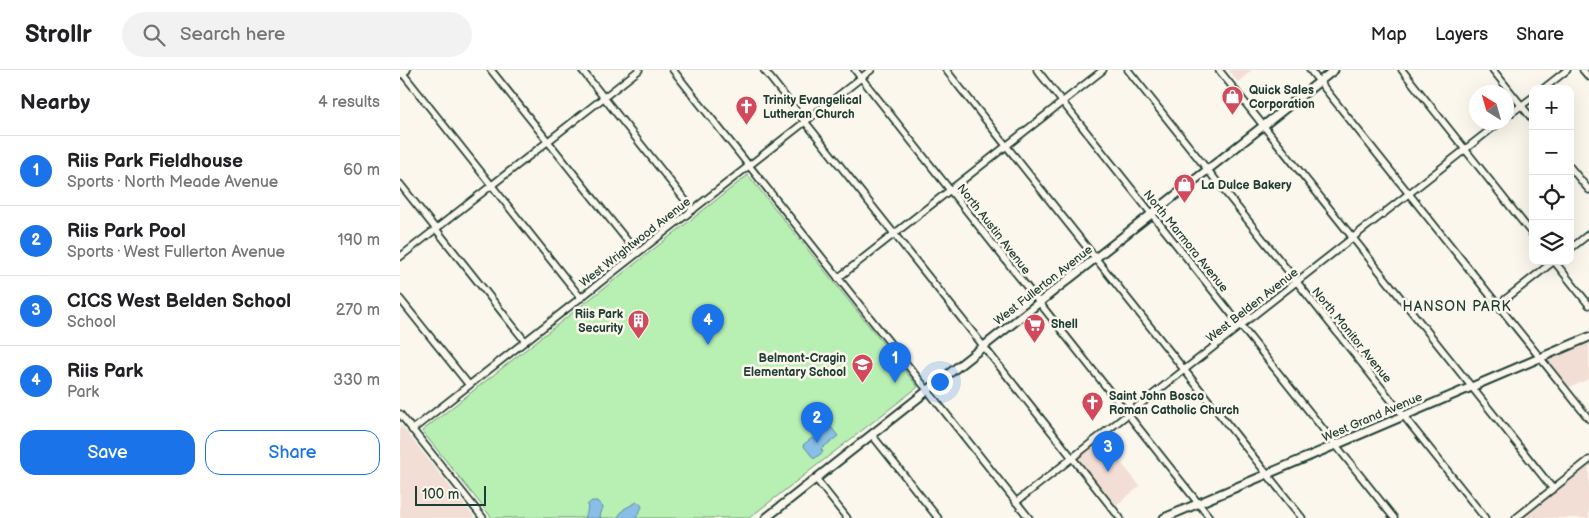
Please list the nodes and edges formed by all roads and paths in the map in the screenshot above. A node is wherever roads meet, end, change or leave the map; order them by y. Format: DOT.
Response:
graph roads {
  1 [pos="491,70"];
  2 [pos="582,70"];
  3 [pos="638,70"];
  4 [pos="673,70"];
  5 [pos="764,70"];
  6 [pos="855,70"];
  7 [pos="871,70"];
  8 [pos="946,70"];
  9 [pos="1037,70"];
  10 [pos="1103,70"];
  11 [pos="1128,70"];
  12 [pos="1219,70"];
  13 [pos="1310,70"];
  14 [pos="1334,70"];
  15 [pos="1402,70"];
  16 [pos="1493,70"];
  17 [pos="1566,70"];
  18 [pos="1583,70"];
  19 [pos="402,72"];
  20 [pos="1589,77"];
  21 [pos="861,78"];
  22 [pos="1320,82"];
  23 [pos="1548,85"];
  24 [pos="604,97"];
  25 [pos="1529,100"];
  26 [pos="1062,102"];
  27 [pos="1522,106"];
  28 [pos="1514,112"];
  29 [pos="1529,115"];
  30 [pos="805,122"];
  31 [pos="1263,126"];
  32 [pos="1490,130"];
  33 [pos="548,141"];
  34 [pos="1006,146"];
  35 [pos="1465,150"];
  36 [pos="749,166"];
  37 [pos="1208,170"];
  38 [pos="1574,172"];
  39 [pos="400,184"];
  40 [pos="492,185"];
  41 [pos="950,190"];
  42 [pos="1589,190"];
  43 [pos="1409,194"];
  44 [pos="693,210"];
  45 [pos="1152,214"];
  46 [pos="436,229"];
  47 [pos="1529,230"];
  48 [pos="894,234"];
  49 [pos="1589,234"];
  50 [pos="1353,238"];
  51 [pos="1574,246"];
  52 [pos="637,253"];
  53 [pos="400,257"];
  54 [pos="1096,258"];
  55 [pos="1549,265"];
  56 [pos="1557,265"];
  57 [pos="838,278"];
  58 [pos="1297,282"];
  59 [pos="581,298"];
  60 [pos="400,299"];
  61 [pos="1039,303"];
  62 [pos="1498,305"];
  63 [pos="1589,305"];
  64 [pos="1241,326"];
  65 [pos="1589,337"];
  66 [pos="525,341"];
  67 [pos="984,346"];
  68 [pos="1540,358"];
  69 [pos="1184,370"];
  70 [pos="469,385"];
  71 [pos="1471,387"];
  72 [pos="928,391"];
  73 [pos="400,414"];
  74 [pos="1128,414"];
  75 [pos="1403,416"];
  76 [pos="1589,419"];
  77 [pos="412,430"];
  78 [pos="872,435"];
  79 [pos="1335,445"];
  80 [pos="1072,458"];
  81 [pos="1589,460"];
  82 [pos="1267,474"];
  83 [pos="816,479"];
  84 [pos="1553,489"];
  85 [pos="1016,502"];
  86 [pos="1198,503"];
  87 [pos="483,518"];
  88 [pos="766,518"];
  89 [pos="847,518"];
  90 [pos="938,518"];
  91 [pos="1029,518"];
  92 [pos="1120,518"];
  93 [pos="1164,518"];
  94 [pos="1210,518"];
  95 [pos="1302,518"];
  96 [pos="1394,518"];
  97 [pos="1485,518"];
  98 [pos="1516,518"];
  1 -- 33 [label="street"];
  2 -- 24 [label="street"];
  3 -- 24 [label="street"];
  4 -- 36 [label="street"];
  5 -- 30 [label="street"];
  6 -- 21 [label="street, North Austin Avenue"];
  7 -- 21 [label="street, West Wrightwood Avenue"];
  8 -- 34 [label="street"];
  9 -- 26 [label="street, North Marmora Avenue"];
  10 -- 26 [label="street"];
  11 -- 37 [label="street, North Monitor Avenue"];
  12 -- 31 [label="street"];
  13 -- 22 [label="street"];
  14 -- 22 [label="main road, West Fullerton Avenue"];
  15 -- 35 [label="street"];
  16 -- 27 [label="street"];
  17 -- 23 [label="street"];
  18 -- 20 [label="street"];
  19 -- 40 [label="street"];
  21 -- 30 [label="street, West Wrightwood Avenue"];
  21 -- 41 [label="street, North Austin Avenue"];
  22 -- 31 [label="main road, West Fullerton Avenue"];
  22 -- 43 [label="street"];
  24 -- 33 [label="street"];
  24 -- 44 [label="street"];
  25 -- 27 [label="street"];
  26 -- 34 [label="street"];
  26 -- 45 [label="street, North Marmora Avenue"];
  27 -- 28 [label="street"];
  27 -- 29 [label="street"];
  30 -- 36 [label="street, West Wrightwood Avenue"];
  30 -- 48 [label="street"];
  31 -- 37 [label="main road, West Fullerton Avenue"];
  31 -- 50 [label="street"];
  32 -- 35 [label="street, West Belden Avenue"];
  33 -- 40 [label="street"];
  33 -- 52 [label="street"];
  34 -- 41 [label="street"];
  34 -- 54 [label="street"];
  35 -- 43 [label="street, West Belden Avenue"];
  35 -- 47 [label="street"];
  36 -- 44 [label="street, West Wrightwood Avenue"];
  36 -- 57 [label="street"];
  37 -- 45 [label="main road, West Fullerton Avenue"];
  37 -- 58 [label="street, North Monitor Avenue"];
  38 -- 42 [label="street"];
  39 -- 46 [label="street"];
  40 -- 46 [label="street"];
  40 -- 59 [label="street"];
  41 -- 48 [label="street"];
  41 -- 61 [label="street, North Austin Avenue"];
  43 -- 50 [label="street, West Belden Avenue"];
  43 -- 62 [label="street"];
  44 -- 52 [label="street, West Wrightwood Avenue"];
  45 -- 54 [label="main road, West Fullerton Avenue"];
  45 -- 64 [label="street, North Marmora Avenue"];
  46 -- 53 [label="street"];
  46 -- 66 [label="street"];
  48 -- 57 [label="street"];
  48 -- 67 [label="street"];
  49 -- 51 [label="street"];
  50 -- 58 [label="street, West Belden Avenue"];
  50 -- 71 [label="street"];
  52 -- 59 [label="street, West Wrightwood Avenue"];
  54 -- 61 [label="main road, West Fullerton Avenue"];
  54 -- 69 [label="street"];
  55 -- 62 [label="street"];
  56 -- 63 [label="street"];
  57 -- 72 [label="street"];
  58 -- 64 [label="street, West Belden Avenue"];
  58 -- 75 [label="street, North Monitor Avenue"];
  59 -- 66 [label="street, West Wrightwood Avenue"];
  60 -- 70 [label="street"];
  61 -- 67 [label="main road, West Fullerton Avenue"];
  61 -- 74 [label="street, North Austin Avenue"];
  62 -- 68 [label="street"];
  64 -- 69 [label="street, West Belden Avenue"];
  64 -- 79 [label="street, North Marmora Avenue"];
  65 -- 68 [label="main road, West Grand Avenue"];
  66 -- 70 [label="street, West Wrightwood Avenue"];
  67 -- 72 [label="main road, West Fullerton Avenue"];
  67 -- 80 [label="street"];
  68 -- 71 [label="main road, West Grand Avenue"];
  68 -- 76 [label="street"];
  69 -- 74 [label="street, West Belden Avenue"];
  69 -- 82 [label="street"];
  70 -- 77 [label="street, West Wrightwood Avenue"];
  71 -- 75 [label="main road, West Grand Avenue"];
  71 -- 84 [label="street"];
  72 -- 78 [label="main road, West Fullerton Avenue"];
  72 -- 85 [label="street"];
  73 -- 77 [label="street"];
  74 -- 80 [label="street, West Belden Avenue"];
  74 -- 86 [label="street, North Austin Avenue"];
  75 -- 79 [label="main road, West Grand Avenue"];
  75 -- 97 [label="street, North Monitor Avenue"];
  77 -- 87 [label="street"];
  78 -- 83 [label="main road, West Fullerton Avenue"];
  78 -- 90 [label="street"];
  79 -- 82 [label="main road, West Grand Avenue"];
  79 -- 96 [label="street, North Marmora Avenue"];
  80 -- 85 [label="street, West Belden Avenue"];
  80 -- 92 [label="street"];
  81 -- 84 [label="street"];
  82 -- 86 [label="main road, West Grand Avenue"];
  82 -- 95 [label="street"];
  83 -- 88 [label="main road, West Fullerton Avenue"];
  83 -- 89 [label="street"];
  84 -- 98 [label="street"];
  85 -- 91 [label="street"];
  86 -- 93 [label="main road, West Grand Avenue"];
  86 -- 94 [label="street, North Austin Avenue"];
}
